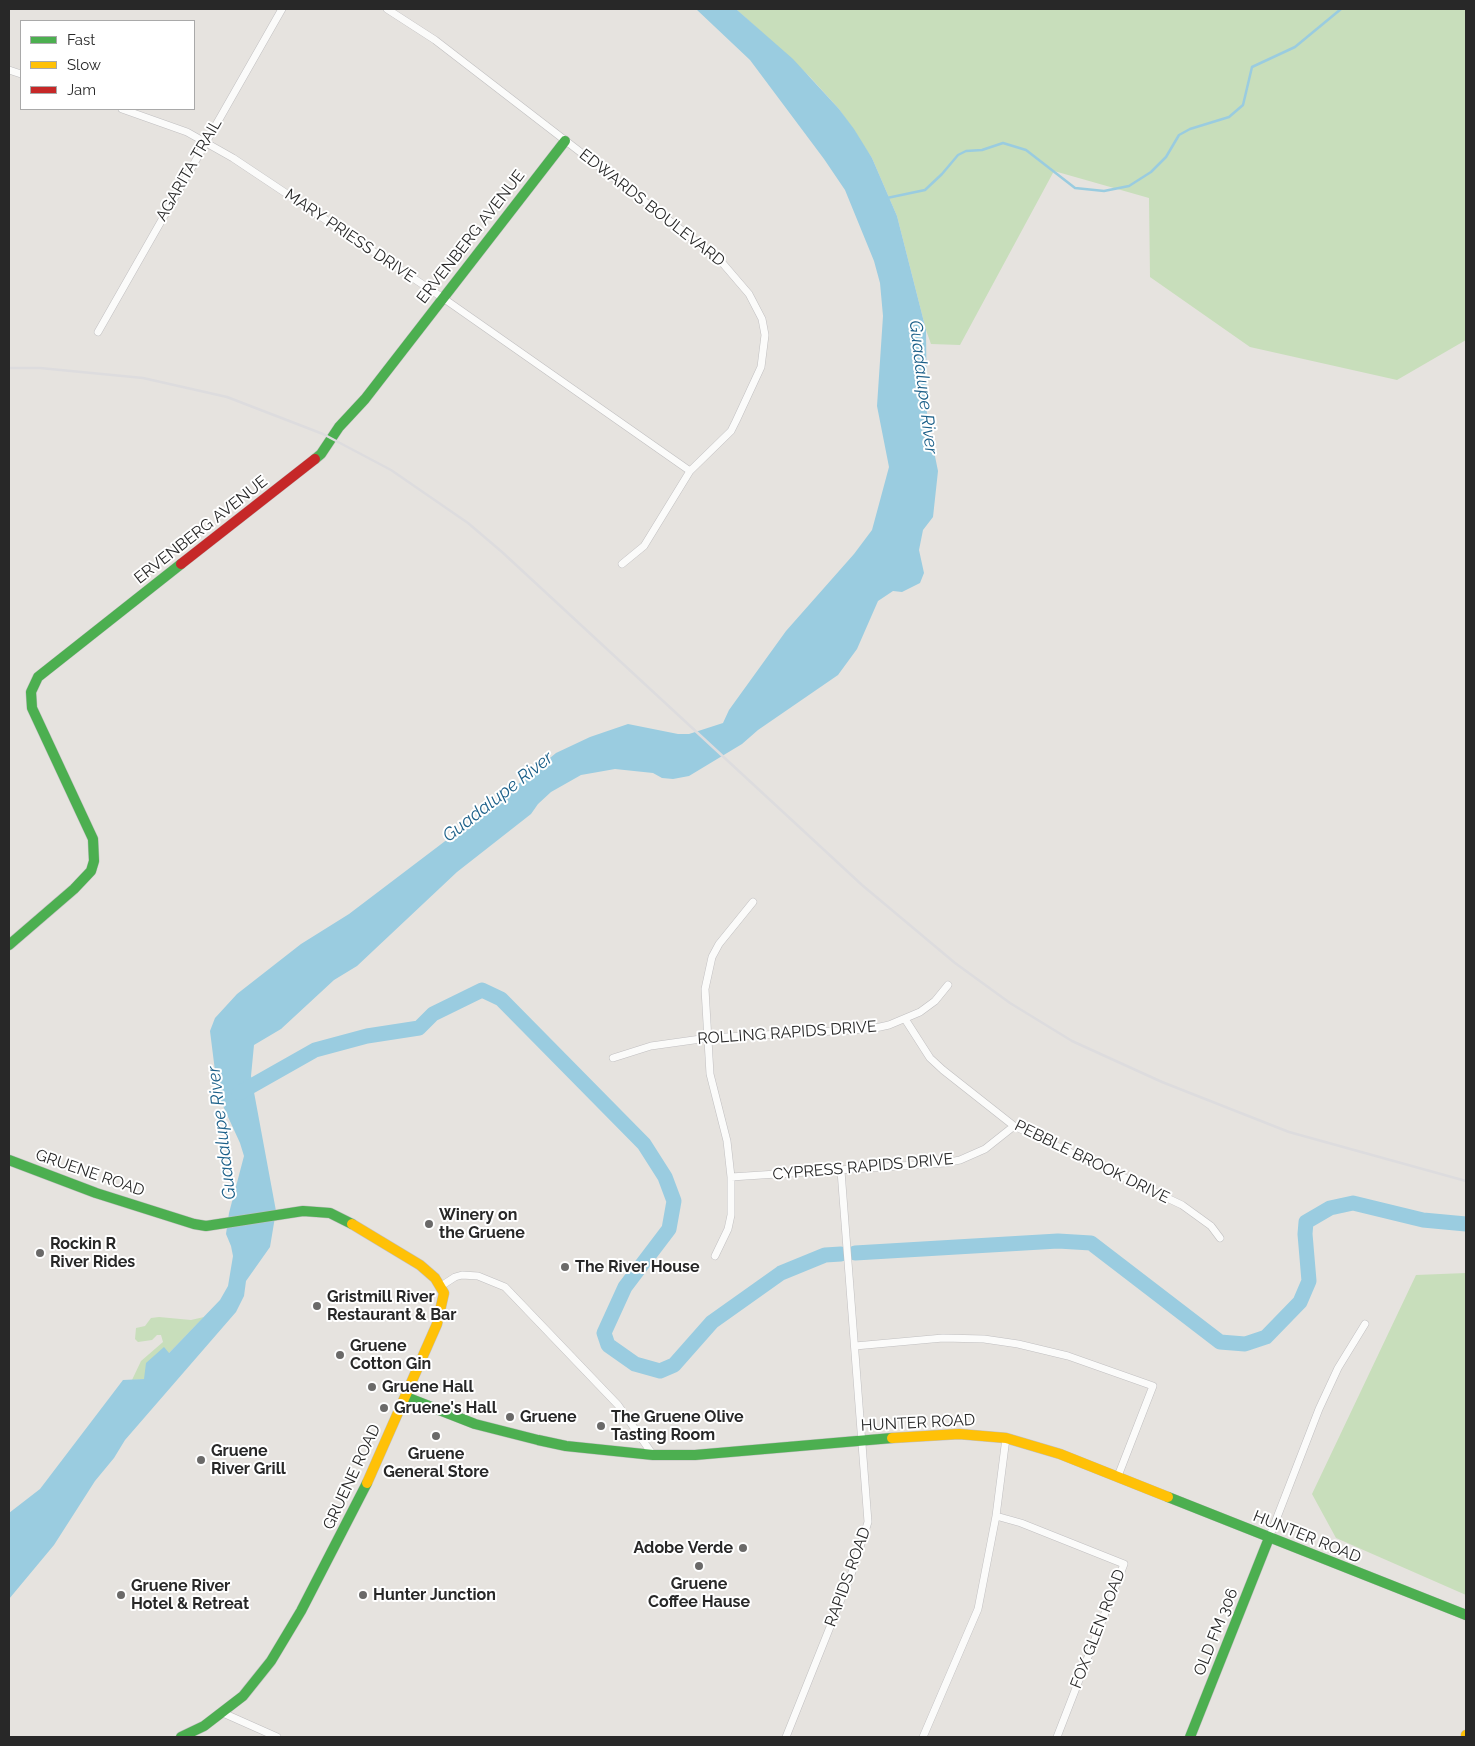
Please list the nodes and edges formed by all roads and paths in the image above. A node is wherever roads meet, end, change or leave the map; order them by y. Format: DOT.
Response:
graph roads {
  1 [pos="282,9"];
  2 [pos="387,9"];
  3 [pos="125,110"];
  4 [pos="205,141"];
  5 [pos="565,141"];
  6 [pos="443,298"];
  7 [pos="98,332"];
  8 [pos="690,471"];
  9 [pos="622,564"];
  10 [pos="753,902"];
  11 [pos="9,944"];
  12 [pos="948,985"];
  13 [pos="905,1019"];
  14 [pos="708,1038"];
  15 [pos="613,1058"];
  16 [pos="1014,1126"];
  17 [pos="9,1160"];
  18 [pos="841,1171"];
  19 [pos="731,1177"];
  20 [pos="1220,1238"];
  21 [pos="715,1256"];
  22 [pos="441,1286"];
  23 [pos="1365,1324"];
  24 [pos="855,1346"];
  25 [pos="406,1397"];
  26 [pos="1006,1438"];
  27 [pos="861,1440"];
  28 [pos="653,1455"];
  29 [pos="1118,1476"];
  30 [pos="996,1516"];
  31 [pos="1269,1538"];
  32 [pos="1466,1615"];
  33 [pos="223,1713"];
  34 [pos="181,1737"];
  35 [pos="277,1737"];
  36 [pos="786,1737"];
  37 [pos="923,1737"];
  38 [pos="1057,1737"];
  39 [pos="1190,1737"];
  1 -- 4 [label="street, AGARITA TRAIL"];
  2 -- 5 [label="street, EDWARDS BOULEVARD"];
  3 -- 4 [label="street, MARY PRIESS DRIVE"];
  4 -- 6 [label="street, MARY PRIESS DRIVE"];
  4 -- 7 [label="street, AGARITA TRAIL"];
  5 -- 6 [label="street, ERVENBERG AVENUE"];
  5 -- 8 [label="street, EDWARDS BOULEVARD"];
  6 -- 8 [label="street, MARY PRIESS DRIVE"];
  6 -- 11 [label="street, ERVENBERG AVENUE"];
  8 -- 9 [label="street, EDWARDS BOULEVARD"];
  10 -- 14 [label="street"];
  12 -- 13 [label="street, ROLLING RAPIDS DRIVE"];
  13 -- 14 [label="street, ROLLING RAPIDS DRIVE"];
  13 -- 16 [label="street, PEBBLE BROOK DRIVE"];
  14 -- 15 [label="street, ROLLING RAPIDS DRIVE"];
  14 -- 19 [label="street"];
  16 -- 18 [label="street, CYPRESS RAPIDS DRIVE"];
  16 -- 20 [label="street, PEBBLE BROOK DRIVE"];
  17 -- 22 [label="street, GRUENE ROAD"];
  18 -- 19 [label="street, CYPRESS RAPIDS DRIVE"];
  18 -- 24 [label="street, RAPIDS ROAD"];
  19 -- 21 [label="street"];
  22 -- 25 [label="street, GRUENE ROAD"];
  22 -- 28 [label="street"];
  23 -- 31 [label="street"];
  24 -- 27 [label="street, RAPIDS ROAD"];
  24 -- 29 [label="street"];
  25 -- 28 [label="street, HUNTER ROAD"];
  25 -- 33 [label="street, GRUENE ROAD"];
  26 -- 27 [label="street, HUNTER ROAD"];
  26 -- 29 [label="street, HUNTER ROAD"];
  26 -- 30 [label="street"];
  27 -- 28 [label="street, HUNTER ROAD"];
  27 -- 36 [label="street, RAPIDS ROAD"];
  29 -- 31 [label="street, HUNTER ROAD"];
  30 -- 37 [label="street"];
  30 -- 38 [label="street, FOX GLEN ROAD"];
  31 -- 32 [label="street, HUNTER ROAD"];
  31 -- 39 [label="street, OLD FM 306"];
  33 -- 34 [label="street, GRUENE ROAD"];
  33 -- 35 [label="street"];
}
